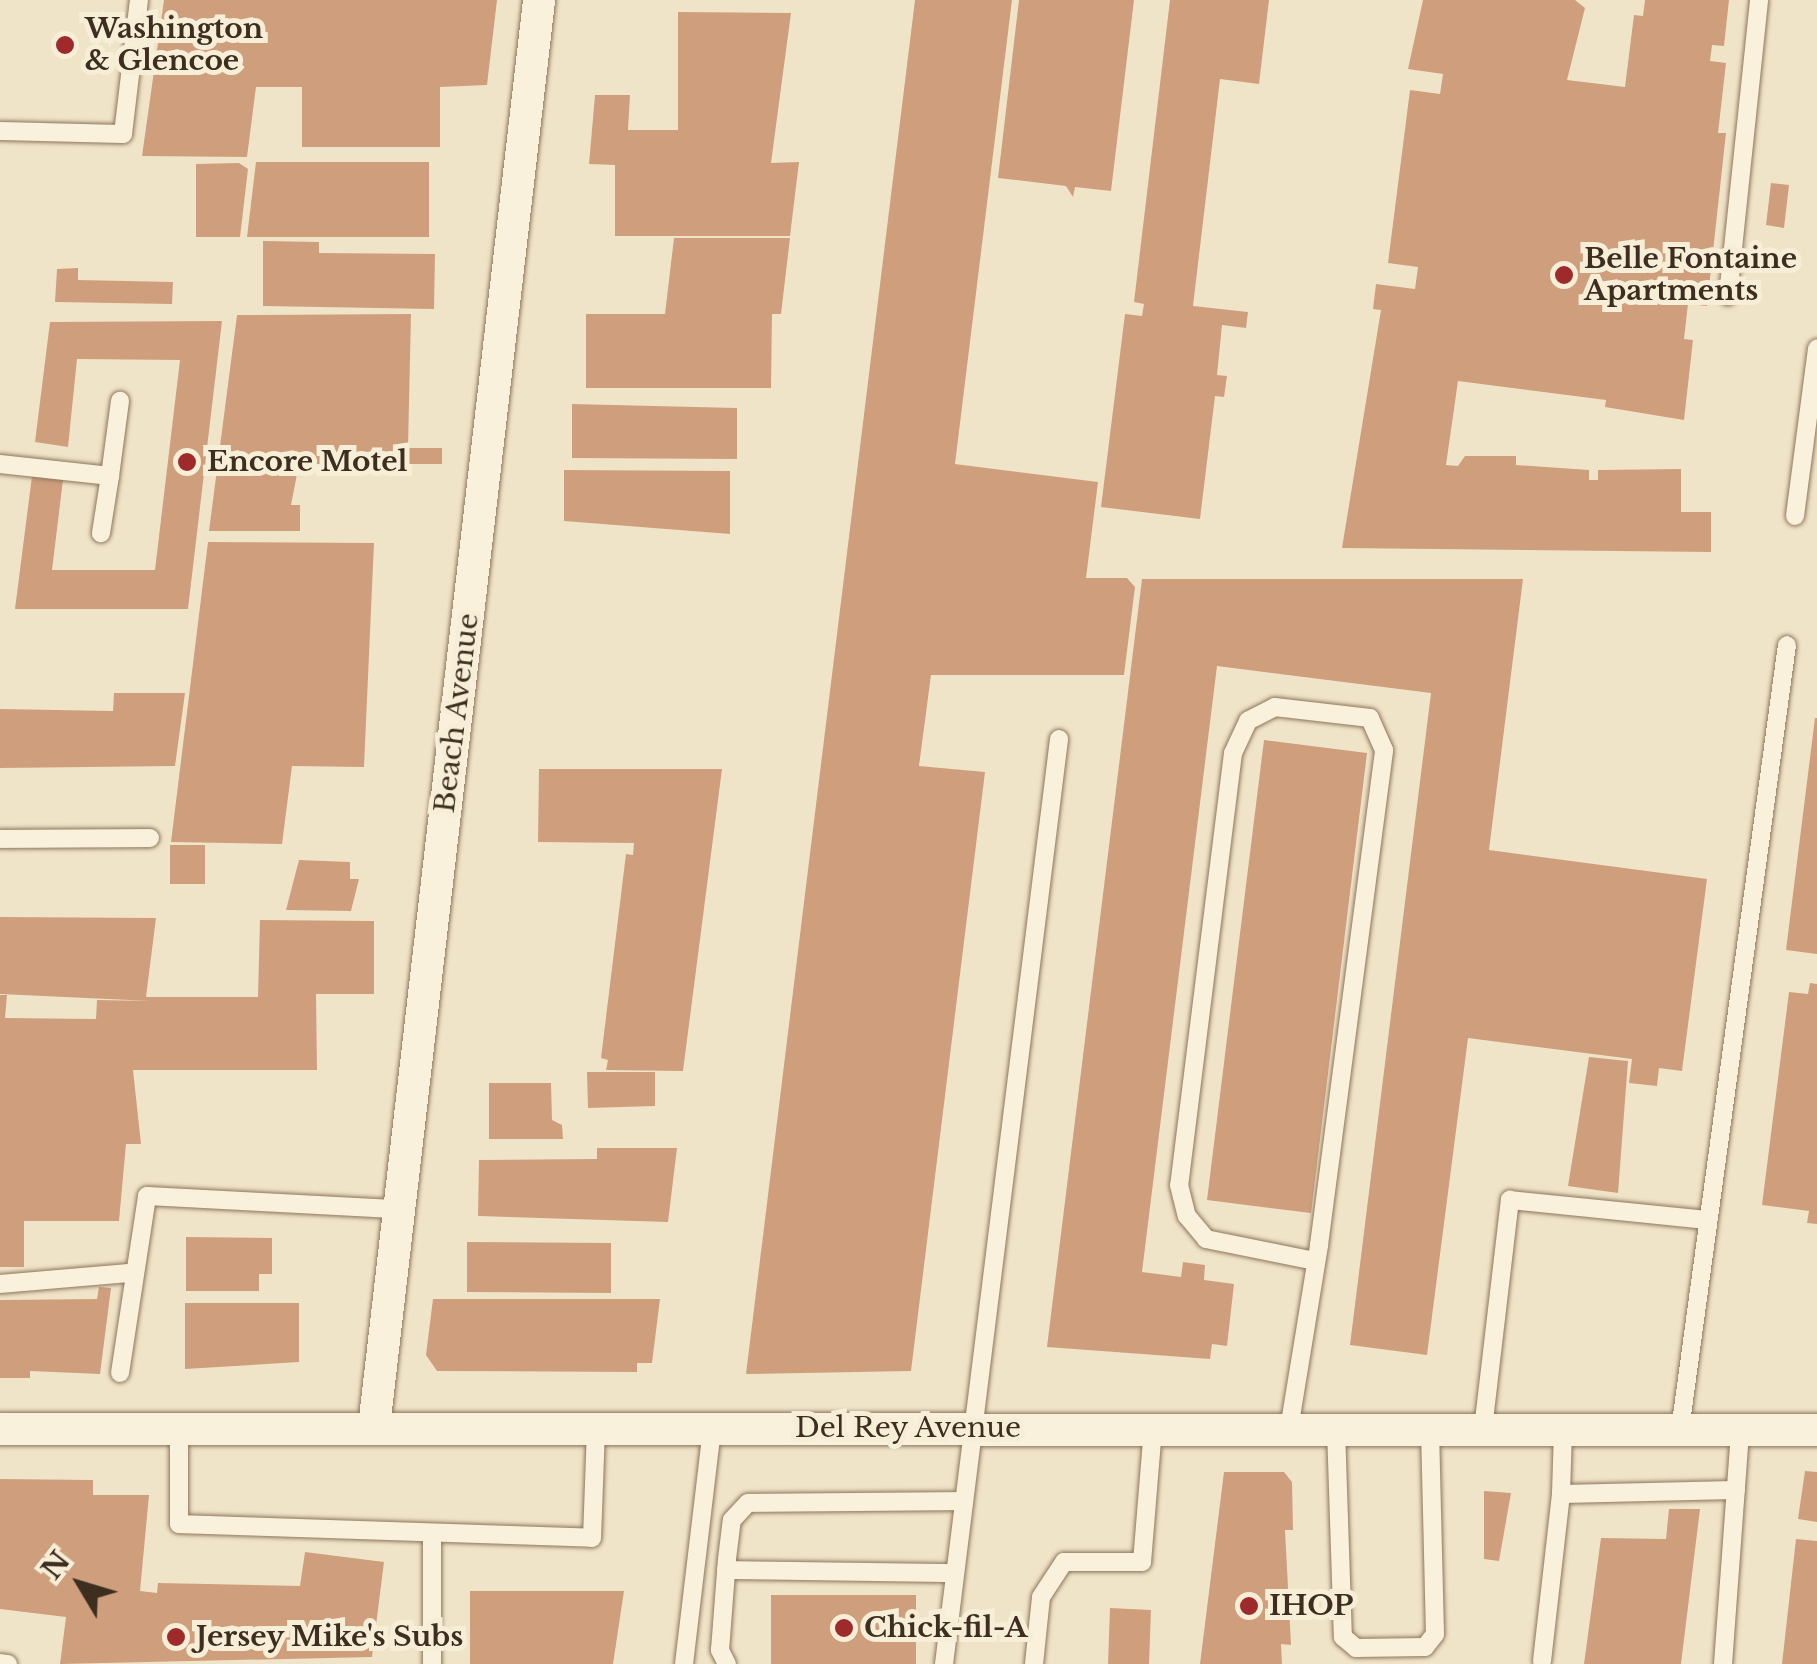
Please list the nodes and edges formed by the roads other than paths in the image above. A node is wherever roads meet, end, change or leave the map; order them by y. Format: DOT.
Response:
graph roads {
  1 [pos="139,0"];
  2 [pos="539,0"];
  3 [pos="1758,0"];
  4 [pos="0,131"];
  5 [pos="1728,296"];
  6 [pos="1817,348"];
  7 [pos="120,401"];
  8 [pos="0,464"];
  9 [pos="110,476"];
  10 [pos="1795,516"];
  11 [pos="101,533"];
  12 [pos="1787,645"];
  13 [pos="1059,739"];
  14 [pos="0,838"];
  15 [pos="150,838"];
  16 [pos="400,1209"];
  17 [pos="1708,1220"];
  18 [pos="1315,1261"];
  19 [pos="130,1274"];
  20 [pos="0,1284"];
  21 [pos="120,1373"];
  22 [pos="374,1427"];
  23 [pos="596,1428"];
  24 [pos="969,1428"];
  25 [pos="1153,1428"];
  26 [pos="0,1429"];
  27 [pos="179,1429"];
  28 [pos="712,1429"];
  29 [pos="1289,1429"];
  30 [pos="1336,1429"];
  31 [pos="1430,1429"];
  32 [pos="1482,1430"];
  33 [pos="1563,1430"];
  34 [pos="1680,1430"];
  35 [pos="1740,1430"];
  36 [pos="1817,1430"];
  37 [pos="1736,1490"];
  38 [pos="1561,1494"];
  39 [pos="961,1501"];
  40 [pos="432,1533"];
  41 [pos="726,1570"];
  42 [pos="954,1573"];
  43 [pos="1356,1656"];
  44 [pos="1542,1662"];
  45 [pos="0,1664"];
  46 [pos="8,1664"];
  47 [pos="432,1664"];
  48 [pos="684,1664"];
  49 [pos="727,1664"];
  50 [pos="944,1664"];
  51 [pos="1034,1664"];
  52 [pos="1723,1664"];
  1 -- 4 [label="lane"];
  2 -- 16 [label="street, Beach Avenue"];
  3 -- 5 [label="lane"];
  6 -- 10 [label="lane"];
  7 -- 9 [label="lane"];
  8 -- 9 [label="lane"];
  9 -- 11 [label="lane"];
  12 -- 17 [label="lane"];
  13 -- 24 [label="lane"];
  14 -- 15 [label="lane"];
  16 -- 19 [label="lane"];
  16 -- 22 [label="street, Beach Avenue"];
  17 -- 32 [label="lane"];
  17 -- 34 [label="lane"];
  18 -- 18 [label="lane"];
  18 -- 29 [label="lane"];
  19 -- 20 [label="lane"];
  19 -- 21 [label="lane"];
  22 -- 23 [label="street, Del Rey Avenue"];
  22 -- 27 [label="street, Del Rey Avenue"];
  23 -- 28 [label="street, Del Rey Avenue"];
  23 -- 40 [label="lane"];
  24 -- 25 [label="street, Del Rey Avenue"];
  24 -- 28 [label="street, Del Rey Avenue"];
  24 -- 39 [label="lane"];
  25 -- 29 [label="street, Del Rey Avenue"];
  25 -- 51 [label="lane"];
  26 -- 27 [label="street, Del Rey Avenue"];
  27 -- 40 [label="lane"];
  28 -- 48 [label="lane"];
  29 -- 30 [label="street, Del Rey Avenue"];
  30 -- 31 [label="street, Del Rey Avenue"];
  30 -- 43 [label="lane"];
  31 -- 32 [label="street, Del Rey Avenue"];
  31 -- 43 [label="lane"];
  32 -- 33 [label="street, Del Rey Avenue"];
  33 -- 34 [label="street, Del Rey Avenue"];
  33 -- 38 [label="lane"];
  34 -- 35 [label="street, Del Rey Avenue"];
  35 -- 36 [label="street, Del Rey Avenue"];
  35 -- 37 [label="lane"];
  37 -- 38 [label="lane"];
  37 -- 52 [label="lane"];
  38 -- 44 [label="lane"];
  39 -- 41 [label="lane"];
  39 -- 42 [label="lane"];
  40 -- 47 [label="lane"];
  41 -- 42 [label="lane"];
  41 -- 49 [label="lane"];
  42 -- 50 [label="lane"];
  45 -- 46 [label="lane"];
}
